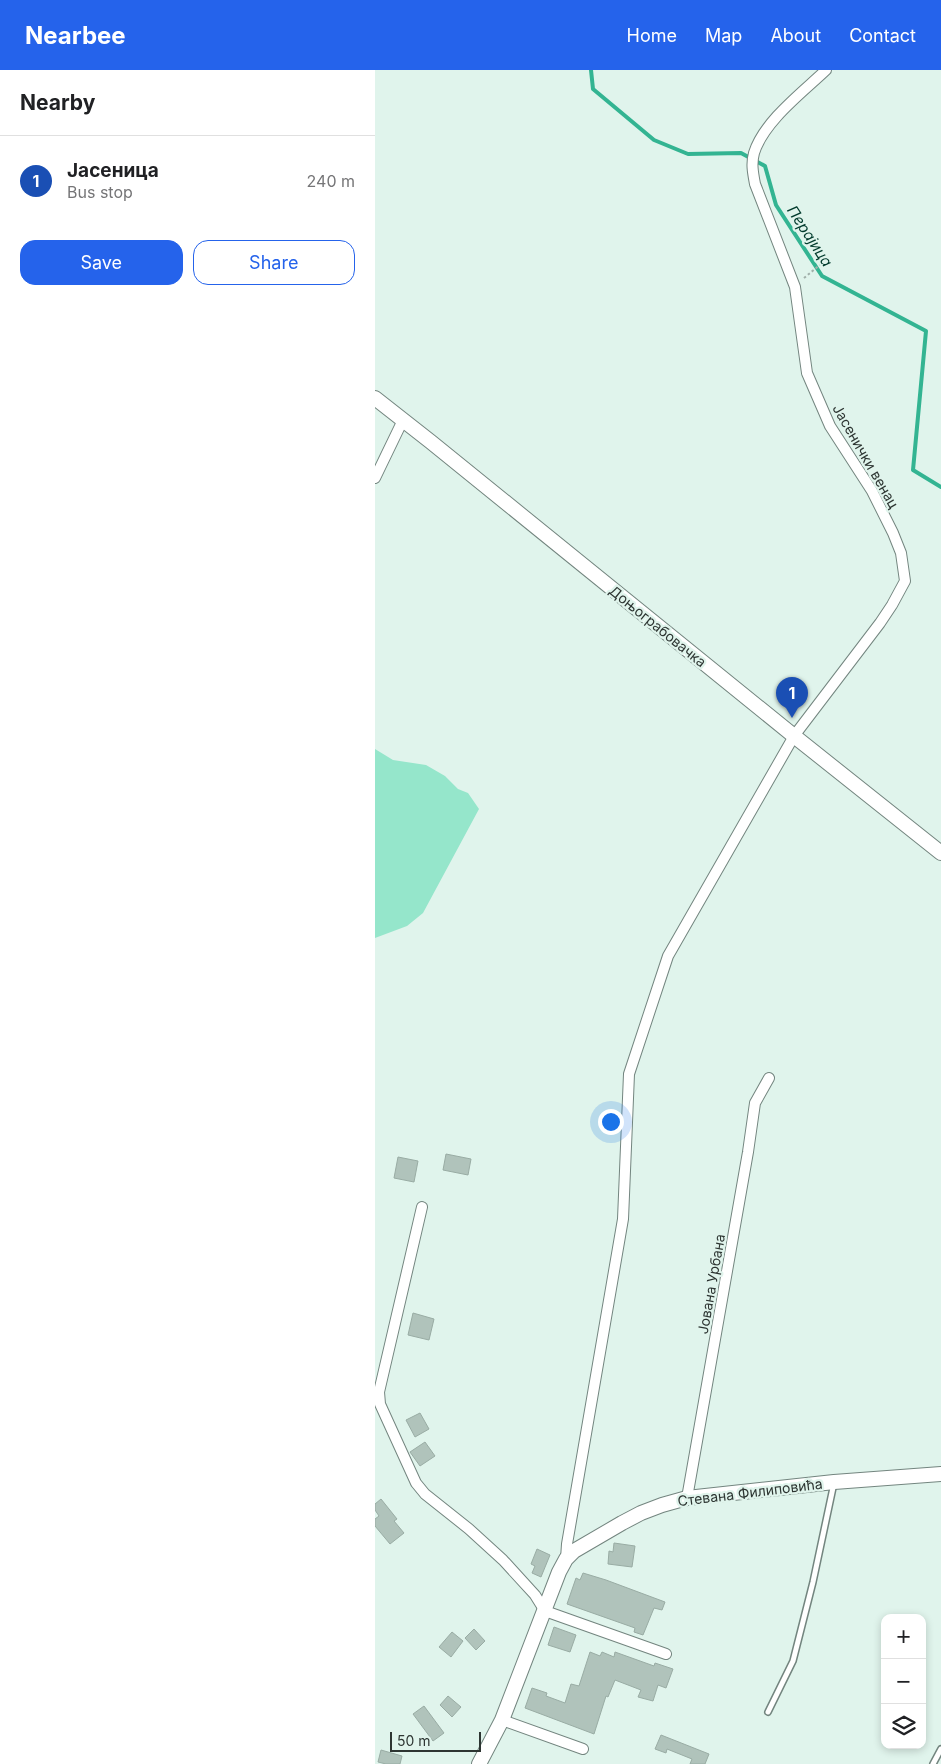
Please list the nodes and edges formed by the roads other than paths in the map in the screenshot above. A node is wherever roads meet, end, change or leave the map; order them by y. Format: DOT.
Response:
graph roads {
  1 [pos="826,70"];
  2 [pos="375,398"];
  3 [pos="403,420"];
  4 [pos="375,478"];
  5 [pos="794,736"];
  6 [pos="941,853"];
  7 [pos="769,1078"];
  8 [pos="422,1207"];
  9 [pos="941,1474"];
  10 [pos="834,1482"];
  11 [pos="687,1498"];
  12 [pos="566,1559"];
  13 [pos="545,1611"];
  14 [pos="666,1654"];
  15 [pos="768,1712"];
  16 [pos="503,1720"];
  17 [pos="583,1749"];
  18 [pos="941,1749"];
  19 [pos="479,1764"];
  20 [pos="933,1764"];
  1 -- 5 [label="street, Јасенички венац"];
  2 -- 3 [label="street, Доњограбовачка"];
  3 -- 4 [label="street"];
  3 -- 5 [label="street, Доњограбовачка"];
  5 -- 6 [label="street, Доњограбовачка"];
  5 -- 12 [label="street, Јасенички венац"];
  7 -- 11 [label="street, Јована Урбана"];
  8 -- 13 [label="street"];
  9 -- 10 [label="street, Стевана Филиповића"];
  10 -- 11 [label="street, Стевана Филиповића"];
  10 -- 15 [label="lane"];
  11 -- 12 [label="street, Стевана Филиповића"];
  12 -- 13 [label="street, Стевана Филиповића"];
  13 -- 14 [label="street"];
  13 -- 16 [label="street, Стевана Филиповића"];
  16 -- 17 [label="street"];
  16 -- 19 [label="street, Стевана Филиповића"];
  18 -- 20 [label="lane"];
}
